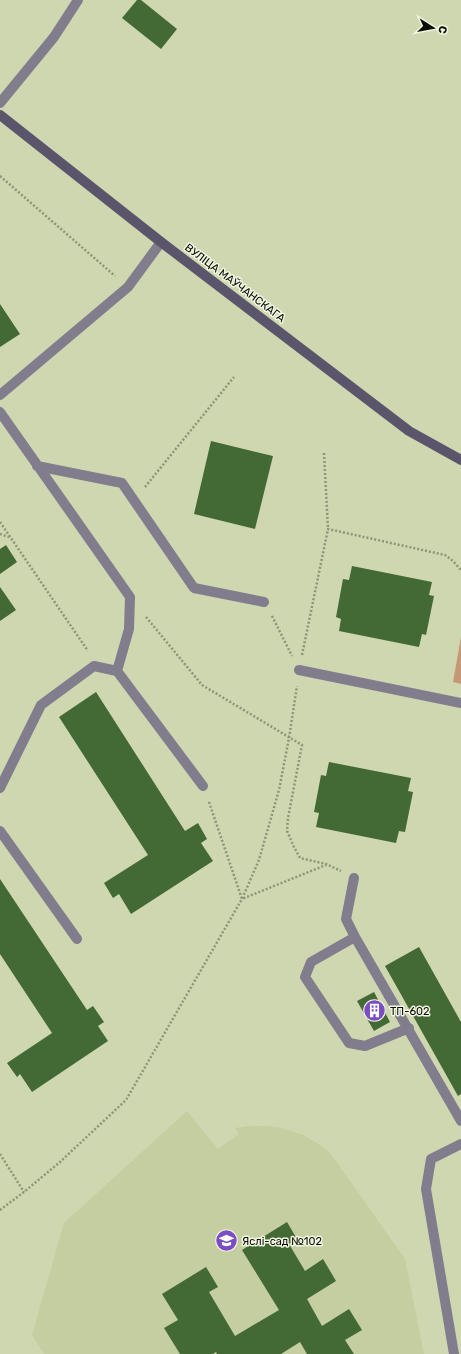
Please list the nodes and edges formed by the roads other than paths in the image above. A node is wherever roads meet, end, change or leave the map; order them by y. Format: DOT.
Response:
graph roads {
  1 [pos="78,0"];
  2 [pos="0,103"];
  3 [pos="0,115"];
  4 [pos="161,242"];
  5 [pos="0,395"];
  6 [pos="0,412"];
  7 [pos="461,460"];
  8 [pos="38,466"];
  9 [pos="264,602"];
  10 [pos="299,670"];
  11 [pos="117,671"];
  12 [pos="461,702"];
  13 [pos="203,786"];
  14 [pos="0,788"];
  15 [pos="0,831"];
  16 [pos="354,878"];
  17 [pos="355,937"];
  18 [pos="77,939"];
  19 [pos="409,1028"];
  20 [pos="461,1120"];
  21 [pos="461,1144"];
  22 [pos="454,1354"];
  1 -- 2 [label="lane"];
  3 -- 4 [label="main road, ВУЛІЦА МАЎЧАНСКАГА"];
  4 -- 5 [label="lane"];
  4 -- 7 [label="main road, ВУЛІЦА МАЎЧАНСКАГА"];
  6 -- 8 [label="lane"];
  8 -- 9 [label="lane"];
  8 -- 11 [label="lane"];
  10 -- 12 [label="lane"];
  11 -- 13 [label="lane"];
  11 -- 14 [label="lane"];
  15 -- 18 [label="lane"];
  16 -- 17 [label="lane"];
  17 -- 19 [label="lane"];
  17 -- 19 [label="lane"];
  19 -- 20 [label="lane"];
  21 -- 22 [label="lane"];
}
